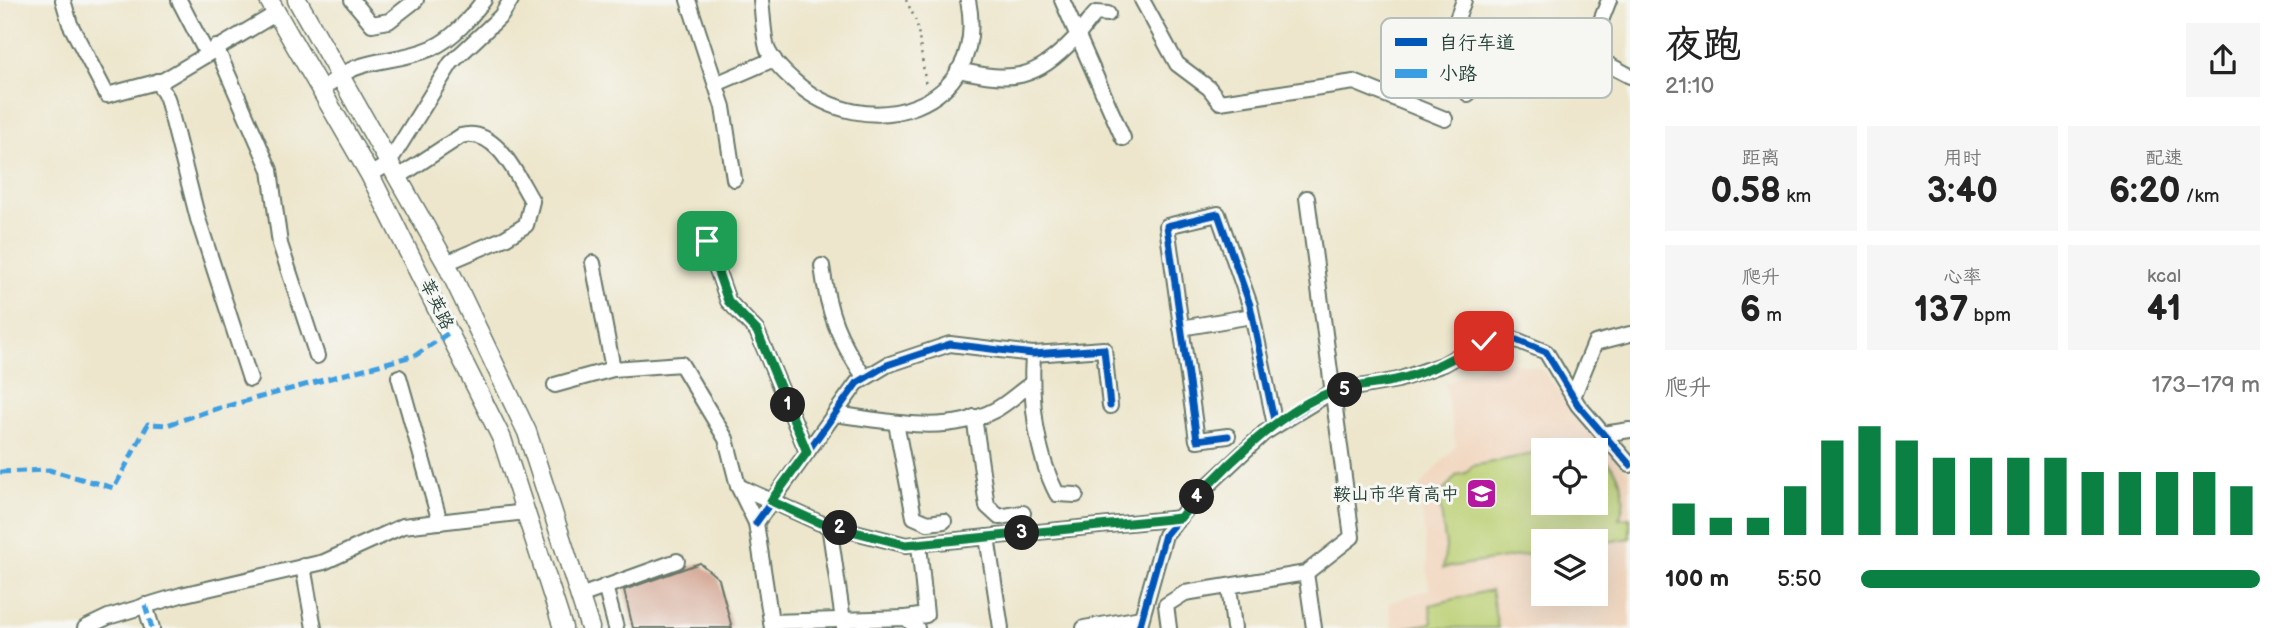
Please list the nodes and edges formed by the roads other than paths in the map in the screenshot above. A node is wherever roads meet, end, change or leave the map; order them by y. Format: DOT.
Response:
graph roads {
  1 [pos="63,0"];
  2 [pos="179,0"];
  3 [pos="297,0"];
  4 [pos="352,0"];
  5 [pos="484,0"];
  6 [pos="511,0"];
  7 [pos="688,0"];
  8 [pos="761,0"];
  9 [pos="968,0"];
  10 [pos="1062,0"];
  11 [pos="1142,0"];
  12 [pos="1464,0"];
  13 [pos="1609,0"];
  14 [pos="410,2"];
  15 [pos="273,7"];
  16 [pos="1108,14"];
  17 [pos="1457,18"];
  18 [pos="1602,18"];
  19 [pos="1077,37"];
  20 [pos="211,50"];
  21 [pos="774,59"];
  22 [pos="1612,67"];
  23 [pos="958,70"];
  24 [pos="338,74"];
  25 [pos="1630,76"];
  26 [pos="157,81"];
  27 [pos="716,83"];
  28 [pos="321,91"];
  29 [pos="1381,93"];
  30 [pos="1393,98"];
  31 [pos="1444,119"];
  32 [pos="1123,138"];
  33 [pos="393,171"];
  34 [pos="370,175"];
  35 [pos="734,179"];
  36 [pos="1307,198"];
  37 [pos="707,241"];
  38 [pos="446,263"];
  39 [pos="593,263"];
  40 [pos="822,266"];
  41 [pos="1252,316"];
  42 [pos="1181,328"];
  43 [pos="1630,334"];
  44 [pos="1033,354"];
  45 [pos="317,356"];
  46 [pos="613,369"];
  47 [pos="399,377"];
  48 [pos="865,378"];
  49 [pos="250,379"];
  50 [pos="1031,384"];
  51 [pos="555,385"];
  52 [pos="1331,392"];
  53 [pos="1573,397"];
  54 [pos="1110,406"];
  55 [pos="835,414"];
  56 [pos="974,417"];
  57 [pos="896,423"];
  58 [pos="1275,425"];
  59 [pos="1630,430"];
  60 [pos="1603,434"];
  61 [pos="1227,436"];
  62 [pos="807,452"];
  63 [pos="1630,465"];
  64 [pos="738,486"];
  65 [pos="1076,495"];
  66 [pos="771,501"];
  67 [pos="526,512"];
  68 [pos="1024,513"];
  69 [pos="1180,518"];
  70 [pos="944,521"];
  71 [pos="440,522"];
  72 [pos="756,523"];
  73 [pos="829,525"];
  74 [pos="987,537"];
  75 [pos="919,544"];
  76 [pos="677,561"];
  77 [pos="303,566"];
  78 [pos="1306,573"];
  79 [pos="605,586"];
  80 [pos="1229,586"];
  81 [pos="580,596"];
  82 [pos="145,606"];
  83 [pos="912,623"];
  84 [pos="1140,623"];
  85 [pos="844,624"];
  86 [pos="771,625"];
  87 [pos="85,628"];
  88 [pos="152,628"];
  89 [pos="314,628"];
  90 [pos="563,628"];
  91 [pos="590,628"];
  92 [pos="616,628"];
  93 [pos="1001,628"];
  94 [pos="1084,628"];
  95 [pos="1169,628"];
  96 [pos="1234,628"];
  97 [pos="1314,628"];
  1 -- 26 [label="street"];
  2 -- 20 [label="street"];
  3 -- 24 [label="main road, 莘英路"];
  4 -- 14 [label="street"];
  5 -- 24 [label="street"];
  6 -- 33 [label="street"];
  7 -- 27 [label="street"];
  8 -- 21 [label="street"];
  9 -- 23 [label="street"];
  10 -- 19 [label="street"];
  11 -- 29 [label="street"];
  12 -- 17 [label="street"];
  13 -- 18 [label="street"];
  15 -- 20 [label="street"];
  15 -- 28 [label="main road, 莘英路"];
  16 -- 19 [label="street"];
  19 -- 23 [label="street"];
  19 -- 32 [label="street"];
  20 -- 26 [label="street"];
  20 -- 45 [label="street"];
  21 -- 23 [label="street"];
  21 -- 27 [label="street"];
  22 -- 25 [label="street"];
  24 -- 28 [label="street"];
  24 -- 33 [label="main road, 莘英路"];
  26 -- 49 [label="street"];
  27 -- 35 [label="street"];
  28 -- 34 [label="main road, 莘英路"];
  30 -- 31 [label="street"];
  33 -- 34 [label="street"];
  33 -- 38 [label="main road, 莘英路"];
  33 -- 38 [label="street"];
  34 -- 67 [label="main road, 莘英路"];
  36 -- 52 [label="street"];
  37 -- 62 [label="street"];
  38 -- 81 [label="main road, 莘英路"];
  39 -- 46 [label="street"];
  40 -- 48 [label="street"];
  41 -- 42 [label="street"];
  41 -- 42 [label="street"];
  41 -- 58 [label="street"];
  42 -- 61 [label="street"];
  43 -- 53 [label="street"];
  44 -- 48 [label="street"];
  44 -- 50 [label="street"];
  44 -- 54 [label="street"];
  46 -- 51 [label="street"];
  46 -- 64 [label="street"];
  47 -- 71 [label="street"];
  48 -- 55 [label="street"];
  50 -- 56 [label="street"];
  50 -- 65 [label="street"];
  52 -- 53 [label="street"];
  52 -- 58 [label="street"];
  52 -- 78 [label="street"];
  53 -- 60 [label="street"];
  55 -- 57 [label="street"];
  55 -- 62 [label="street"];
  56 -- 57 [label="street"];
  56 -- 68 [label="street"];
  57 -- 70 [label="street"];
  58 -- 69 [label="street"];
  59 -- 60 [label="street"];
  60 -- 63 [label="street"];
  62 -- 66 [label="street"];
  64 -- 66 [label="street"];
  64 -- 72 [label="street"];
  66 -- 72 [label="street"];
  66 -- 73 [label="street"];
  67 -- 71 [label="street"];
  67 -- 90 [label="main road, 莘英路"];
  69 -- 74 [label="street"];
  69 -- 84 [label="street"];
  71 -- 77 [label="street"];
  72 -- 86 [label="street"];
  73 -- 75 [label="street"];
  73 -- 85 [label="street"];
  74 -- 75 [label="street"];
  74 -- 93 [label="street"];
  75 -- 83 [label="street"];
  76 -- 79 [label="street"];
  77 -- 82 [label="street"];
  77 -- 89 [label="street"];
  78 -- 80 [label="street"];
  78 -- 97 [label="street"];
  79 -- 81 [label="street"];
  79 -- 92 [label="street"];
  80 -- 95 [label="street"];
  80 -- 96 [label="street"];
  81 -- 91 [label="main road, 莘英路"];
  82 -- 87 [label="street"];
  82 -- 88 [label="street"];
  83 -- 85 [label="street"];
  84 -- 94 [label="street"];
  85 -- 86 [label="street"];
}
